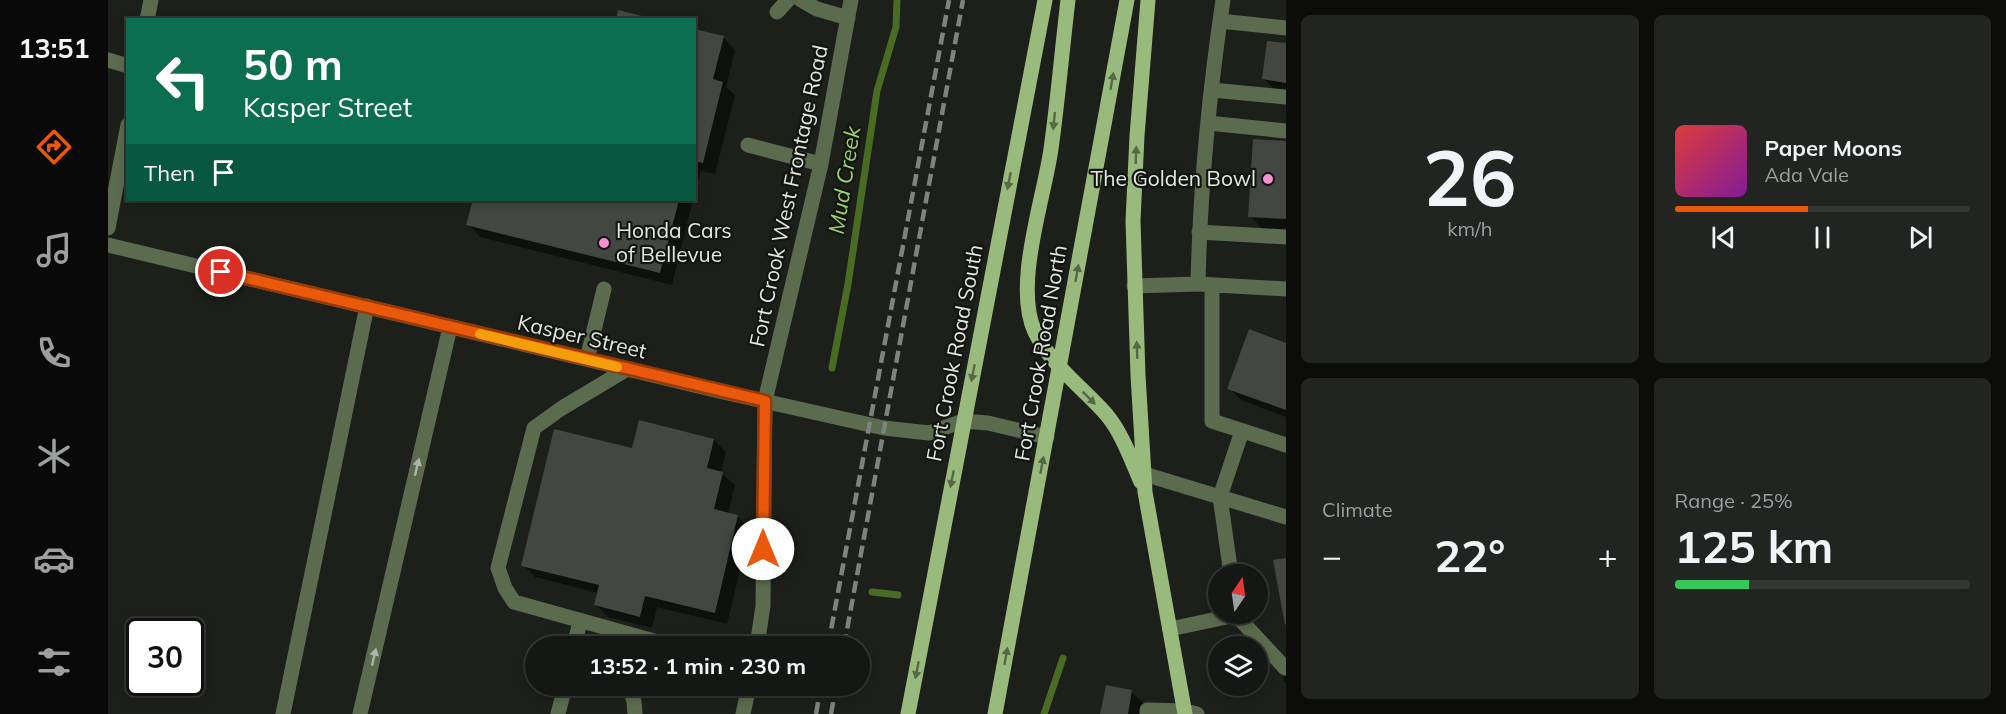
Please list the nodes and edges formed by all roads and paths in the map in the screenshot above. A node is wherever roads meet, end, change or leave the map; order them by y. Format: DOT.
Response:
graph roads {
  1 [pos="151,0"];
  2 [pos="801,0"];
  3 [pos="851,0"];
  4 [pos="1045,0"];
  5 [pos="1068,0"];
  6 [pos="1127,0"];
  7 [pos="1148,0"];
  8 [pos="1223,0"];
  9 [pos="147,18"];
  10 [pos="848,18"];
  11 [pos="1220,21"];
  12 [pos="1286,28"];
  13 [pos="108,60"];
  14 [pos="126,65"];
  15 [pos="1212,90"];
  16 [pos="1286,97"];
  17 [pos="1208,123"];
  18 [pos="1286,131"];
  19 [pos="126,135"];
  20 [pos="748,146"];
  21 [pos="821,164"];
  22 [pos="108,228"];
  23 [pos="1199,232"];
  24 [pos="1286,237"];
  25 [pos="108,245"];
  26 [pos="1205,285"];
  27 [pos="1134,286"];
  28 [pos="604,289"];
  29 [pos="1286,289"];
  30 [pos="367,306"];
  31 [pos="450,327"];
  32 [pos="587,359"];
  33 [pos="1060,367"];
  34 [pos="627,369"];
  35 [pos="765,401"];
  36 [pos="963,421"];
  37 [pos="1242,431"];
  38 [pos="1047,437"];
  39 [pos="1286,445"];
  40 [pos="1144,474"];
  41 [pos="1145,492"];
  42 [pos="1220,497"];
  43 [pos="1286,517"];
  44 [pos="1230,564"];
  45 [pos="1208,620"];
  46 [pos="580,622"];
  47 [pos="1245,624"];
  48 [pos="1170,629"];
  49 [pos="576,636"];
  50 [pos="634,636"];
  51 [pos="758,636"];
  52 [pos="1285,668"];
  53 [pos="562,696"];
  54 [pos="633,696"];
  55 [pos="747,696"];
  56 [pos="1189,713"];
  57 [pos="283,714"];
  58 [pos="360,714"];
  59 [pos="558,714"];
  60 [pos="635,714"];
  61 [pos="743,714"];
  62 [pos="908,714"];
  63 [pos="995,714"];
  64 [pos="1147,714"];
  1 -- 9 [label="street"];
  2 -- 10 [label="street"];
  3 -- 10 [label="street, Fort Crook West Frontage Road"];
  4 -- 36 [label="main road, Fort Crook Road South, one-way"];
  5 -- 33 [label="main road, one-way"];
  33 -- 6 [label="main road, Fort Crook Road North, one-way"];
  27 -- 7 [label="main road, one-way"];
  8 -- 11 [label="street"];
  10 -- 21 [label="street, Fort Crook West Frontage Road"];
  11 -- 12 [label="street"];
  11 -- 15 [label="street"];
  13 -- 14 [label="street"];
  15 -- 16 [label="street"];
  15 -- 17 [label="street"];
  17 -- 18 [label="street"];
  17 -- 23 [label="street"];
  19 -- 22 [label="street"];
  20 -- 21 [label="street"];
  21 -- 35 [label="street, Fort Crook West Frontage Road"];
  23 -- 24 [label="street"];
  23 -- 26 [label="street"];
  25 -- 30 [label="street, Kasper Street"];
  26 -- 27 [label="street"];
  26 -- 29 [label="street"];
  26 -- 37 [label="street"];
  40 -- 27 [label="main road, one-way"];
  28 -- 32 [label="street"];
  30 -- 31 [label="street, Kasper Street"];
  30 -- 57 [label="street"];
  31 -- 32 [label="street, Kasper Street"];
  58 -- 31 [label="street, one-way"];
  32 -- 34 [label="street, Kasper Street"];
  33 -- 38 [label="main road, Fort Crook Road North"];
  33 -- 41 [label="main road, one-way"];
  34 -- 35 [label="street, Kasper Street"];
  34 -- 46 [label="street"];
  35 -- 36 [label="street, Kasper Street"];
  35 -- 51 [label="street, Fort Crook West Frontage Road"];
  36 -- 38 [label="street, Kasper Street"];
  36 -- 62 [label="main road, Fort Crook Road South, one-way"];
  37 -- 39 [label="street"];
  37 -- 42 [label="street"];
  63 -- 38 [label="main road, Fort Crook Road North, one-way"];
  40 -- 41 [label="main road"];
  40 -- 42 [label="street"];
  41 -- 48 [label="main road"];
  42 -- 43 [label="street"];
  42 -- 44 [label="street"];
  45 -- 48 [label="street"];
  46 -- 49 [label="street"];
  46 -- 50 [label="street"];
  47 -- 52 [label="street"];
  48 -- 56 [label="main road"];
  53 -- 59 [label="street"];
  54 -- 60 [label="street"];
  55 -- 61 [label="street"];
  56 -- 64 [label="street"];
}
